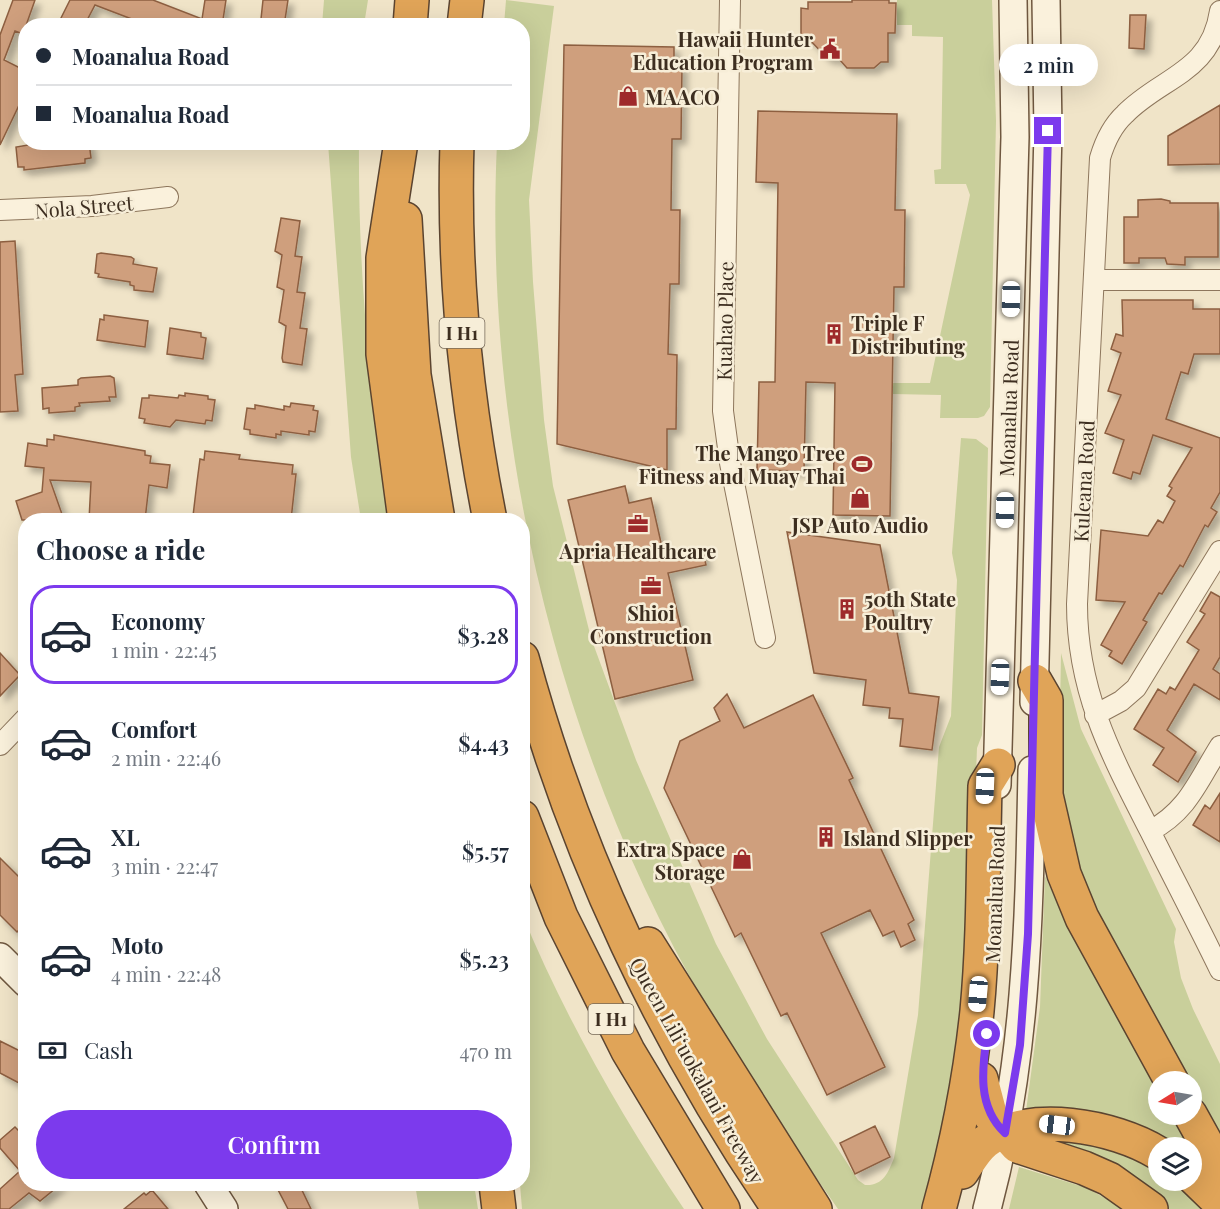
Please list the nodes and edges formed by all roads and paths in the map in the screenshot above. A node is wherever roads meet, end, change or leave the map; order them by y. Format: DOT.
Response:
graph roads {
  1 [pos="412,0"];
  2 [pos="467,0"];
  3 [pos="730,0"];
  4 [pos="1013,0"];
  5 [pos="1046,0"];
  6 [pos="1056,0"];
  7 [pos="1220,12"];
  8 [pos="411,18"];
  9 [pos="465,18"];
  10 [pos="1048,34"];
  11 [pos="401,150"];
  12 [pos="402,150"];
  13 [pos="457,150"];
  14 [pos="168,197"];
  15 [pos="0,210"];
  16 [pos="1095,280"];
  17 [pos="1220,280"];
  18 [pos="404,513"];
  19 [pos="437,513"];
  20 [pos="489,513"];
  21 [pos="1220,551"];
  22 [pos="765,638"];
  23 [pos="1035,681"];
  24 [pos="530,688"];
  25 [pos="1095,715"];
  26 [pos="18,726"];
  27 [pos="0,745"];
  28 [pos="1220,746"];
  29 [pos="998,765"];
  30 [pos="1150,831"];
  31 [pos="530,838"];
  32 [pos="581,838"];
  33 [pos="0,957"];
  34 [pos="1220,970"];
  35 [pos="18,975"];
  36 [pos="1166,1071"];
  37 [pos="981,1079"];
  38 [pos="1196,1125"];
  39 [pos="1005,1133"];
  40 [pos="1148,1148"];
  41 [pos="1220,1168"];
  42 [pos="962,1172"];
  43 [pos="1202,1186"];
  44 [pos="212,1191"];
  45 [pos="497,1191"];
  46 [pos="1220,1203"];
  47 [pos="224,1209"];
  48 [pos="499,1209"];
  49 [pos="723,1209"];
  50 [pos="779,1209"];
  51 [pos="815,1209"];
  52 [pos="939,1209"];
  53 [pos="952,1209"];
  54 [pos="987,1209"];
  55 [pos="1151,1209"];
  1 -- 8 [label="highway"];
  2 -- 9 [label="highway"];
  3 -- 22 [label="street, Kuahao Place"];
  4 -- 29 [label="main road, Moanalua Road"];
  5 -- 10 [label="main road, Moanalua Road"];
  6 -- 10 [label="main road"];
  7 -- 16 [label="street, Kuleana Road"];
  10 -- 23 [label="main road, Moanalua Road"];
  11 -- 18 [label="highway"];
  12 -- 19 [label="highway, I H1"];
  13 -- 20 [label="highway, I H1"];
  14 -- 15 [label="street, Nola Street"];
  16 -- 17 [label="street"];
  16 -- 25 [label="street, Kuleana Road"];
  21 -- 25 [label="street"];
  23 -- 36 [label="highway"];
  23 -- 39 [label="main road, Moanalua Road"];
  24 -- 32 [label="highway, Queen Liliʻuokalani Freeway / I H1"];
  25 -- 30 [label="street, Kuleana Road"];
  26 -- 27 [label="street"];
  28 -- 30 [label="street"];
  29 -- 37 [label="main road, Moanalua Road"];
  29 -- 52 [label="highway"];
  30 -- 34 [label="street, Kuleana Road"];
  31 -- 49 [label="highway, I H1"];
  32 -- 50 [label="highway, Queen Liliʻuokalani Freeway / I H1"];
  32 -- 51 [label="highway"];
  33 -- 35 [label="main road"];
  37 -- 39 [label="highway"];
  37 -- 42 [label="main road, Moanalua Road"];
  38 -- 41 [label="highway"];
  39 -- 40 [label="highway"];
  39 -- 42 [label="highway"];
  39 -- 54 [label="main road, Moanalua Road"];
  39 -- 55 [label="highway"];
  42 -- 53 [label="main road, Moanalua Road"];
  43 -- 46 [label="highway"];
  44 -- 47 [label="main road"];
  45 -- 48 [label="highway"];
}
